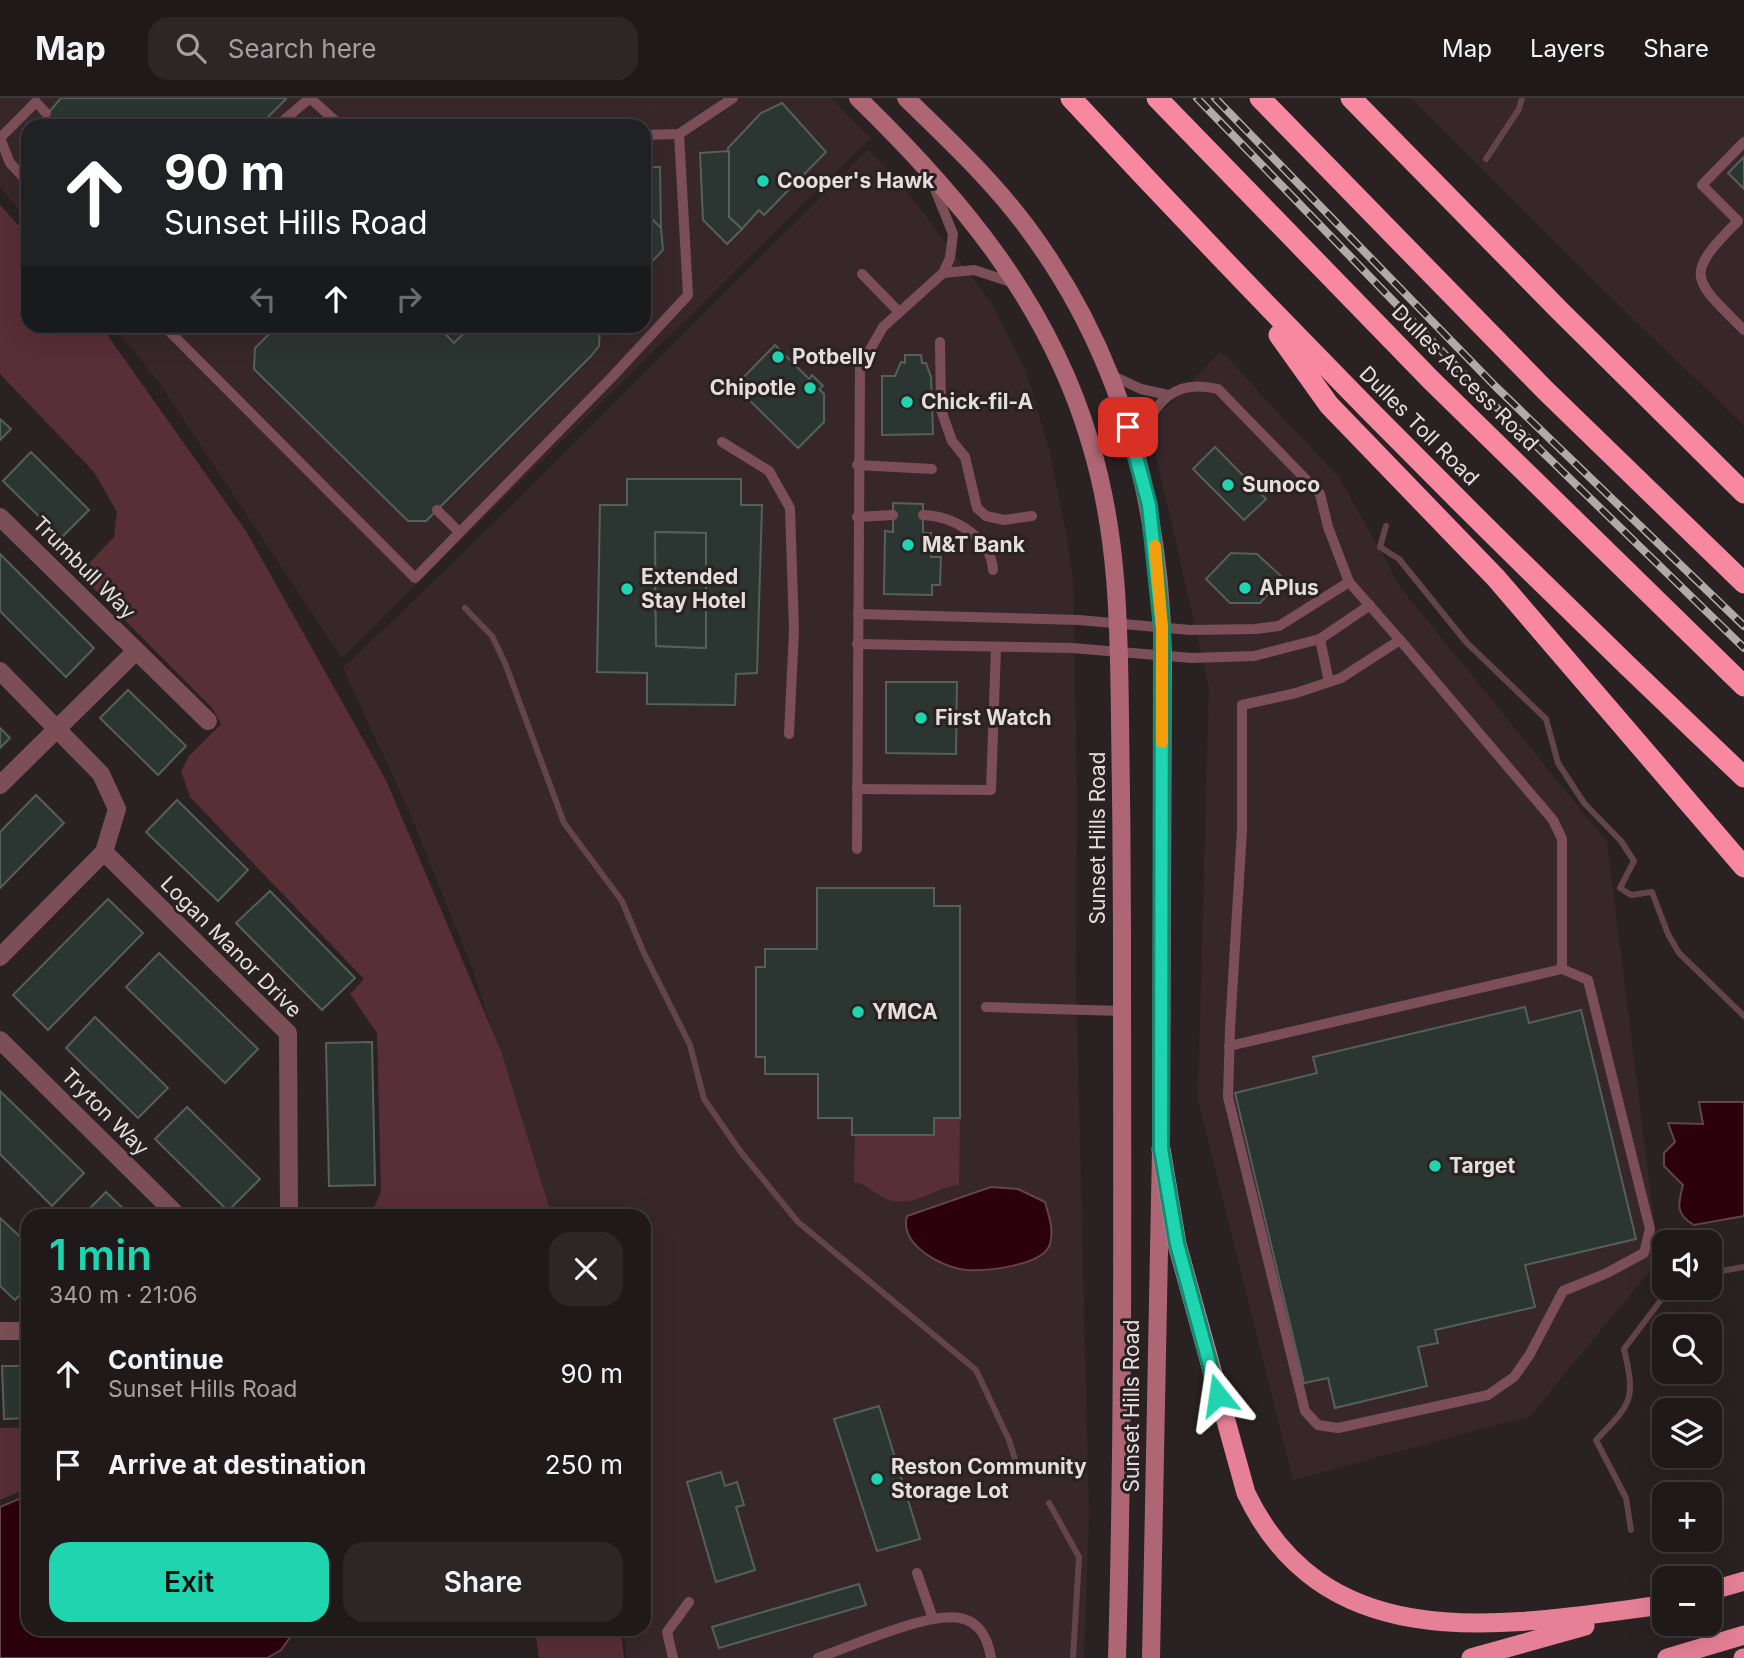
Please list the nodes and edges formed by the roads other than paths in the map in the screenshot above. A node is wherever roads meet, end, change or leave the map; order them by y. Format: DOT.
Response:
graph roads {
  1 [pos="733,98"];
  2 [pos="858,98"];
  3 [pos="906,98"];
  4 [pos="1071,98"];
  5 [pos="1157,98"];
  6 [pos="1260,98"];
  7 [pos="1351,98"];
  8 [pos="46,113"];
  9 [pos="285,119"];
  10 [pos="333,119"];
  11 [pos="679,134"];
  12 [pos="651,135"];
  13 [pos="1744,142"];
  14 [pos="924,163"];
  15 [pos="21,175"];
  16 [pos="943,273"];
  17 [pos="862,274"];
  18 [pos="1240,279"];
  19 [pos="1019,285"];
  20 [pos="898,311"];
  21 [pos="1744,330"];
  22 [pos="171,333"];
  23 [pos="940,342"];
  24 [pos="1111,374"];
  25 [pos="1168,395"];
  26 [pos="722,443"];
  27 [pos="1134,444"];
  28 [pos="857,464"];
  29 [pos="932,469"];
  30 [pos="1744,493"];
  31 [pos="437,510"];
  32 [pos="893,515"];
  33 [pos="923,515"];
  34 [pos="1032,516"];
  35 [pos="0,517"];
  36 [pos="857,517"];
  37 [pos="459,532"];
  38 [pos="993,569"];
  39 [pos="1349,582"];
  40 [pos="1744,583"];
  41 [pos="1370,605"];
  42 [pos="858,614"];
  43 [pos="1119,624"];
  44 [pos="1162,628"];
  45 [pos="1320,639"];
  46 [pos="1400,640"];
  47 [pos="857,643"];
  48 [pos="996,648"];
  49 [pos="136,651"];
  50 [pos="1121,652"];
  51 [pos="1163,655"];
  52 [pos="0,671"];
  53 [pos="1329,682"];
  54 [pos="1744,686"];
  55 [pos="208,721"];
  56 [pos="56,727"];
  57 [pos="789,734"];
  58 [pos="1744,777"];
  59 [pos="0,785"];
  60 [pos="857,789"];
  61 [pos="857,849"];
  62 [pos="104,852"];
  63 [pos="1744,867"];
  64 [pos="0,957"];
  65 [pos="1562,969"];
  66 [pos="986,1007"];
  67 [pos="1122,1011"];
  68 [pos="0,1041"];
  69 [pos="1229,1046"];
  70 [pos="1161,1149"];
  71 [pos="171,1209"];
  72 [pos="289,1209"];
  73 [pos="0,1331"];
  74 [pos="21,1331"];
  75 [pos="917,1573"];
  76 [pos="1744,1581"];
  77 [pos="1722,1587"];
  78 [pos="689,1602"];
  79 [pos="1652,1606"];
  80 [pos="1652,1607"];
  81 [pos="933,1619"];
  82 [pos="1744,1635"];
  83 [pos="673,1658"];
  84 [pos="818,1658"];
  85 [pos="991,1658"];
  86 [pos="1117,1658"];
  87 [pos="1152,1658"];
  88 [pos="1471,1658"];
  89 [pos="1667,1658"];
  1 -- 11 [label="lane"];
  2 -- 14 [label="main road, Sunset Hills Road"];
  3 -- 24 [label="main road, Sunset Hills Road"];
  4 -- 18 [label="highway, Dulles Toll Road"];
  5 -- 54 [label="highway, Dulles Access Road"];
  6 -- 40 [label="highway"];
  7 -- 30 [label="highway"];
  8 -- 15 [label="lane"];
  9 -- 10 [label="lane"];
  11 -- 12 [label="lane"];
  11 -- 37 [label="lane"];
  13 -- 21 [label="lane"];
  14 -- 16 [label="lane"];
  14 -- 19 [label="main road, Sunset Hills Road"];
  16 -- 19 [label="lane"];
  16 -- 20 [label="lane"];
  17 -- 20 [label="lane"];
  18 -- 58 [label="highway, Dulles Toll Road"];
  18 -- 63 [label="highway"];
  19 -- 43 [label="main road, Sunset Hills Road"];
  20 -- 28 [label="lane"];
  22 -- 37 [label="lane"];
  23 -- 34 [label="lane"];
  24 -- 25 [label="lane"];
  24 -- 27 [label="main road, Sunset Hills Road"];
  25 -- 27 [label="lane"];
  25 -- 39 [label="lane"];
  26 -- 57 [label="lane"];
  27 -- 44 [label="main road, Sunset Hills Road"];
  28 -- 29 [label="lane"];
  28 -- 36 [label="lane"];
  31 -- 37 [label="lane"];
  32 -- 36 [label="lane"];
  33 -- 38 [label="lane"];
  35 -- 49 [label="street, Trumbull Way"];
  36 -- 42 [label="lane"];
  39 -- 41 [label="lane"];
  39 -- 44 [label="lane"];
  41 -- 45 [label="lane"];
  41 -- 46 [label="lane"];
  42 -- 43 [label="lane"];
  42 -- 47 [label="lane"];
  43 -- 44 [label="lane"];
  43 -- 50 [label="main road, Sunset Hills Road"];
  44 -- 51 [label="main road, Sunset Hills Road"];
  45 -- 51 [label="lane"];
  45 -- 53 [label="lane"];
  46 -- 53 [label="lane"];
  46 -- 65 [label="lane"];
  47 -- 48 [label="lane"];
  47 -- 60 [label="lane"];
  48 -- 50 [label="lane"];
  48 -- 60 [label="lane"];
  49 -- 55 [label="street, Trumbull Way"];
  49 -- 56 [label="street, Trumbull Way"];
  50 -- 51 [label="lane"];
  50 -- 67 [label="main road, Sunset Hills Road"];
  51 -- 70 [label="main road, Sunset Hills Road"];
  52 -- 56 [label="street"];
  53 -- 69 [label="lane"];
  56 -- 59 [label="street, Trumbull Way"];
  56 -- 62 [label="street"];
  60 -- 61 [label="lane"];
  62 -- 64 [label="street"];
  62 -- 72 [label="street, Logan Manor Drive"];
  65 -- 69 [label="lane"];
  65 -- 69 [label="lane"];
  66 -- 67 [label="lane"];
  67 -- 86 [label="main road, Sunset Hills Road"];
  68 -- 71 [label="street, Tryton Way"];
  70 -- 79 [label="highway"];
  70 -- 87 [label="main road, Sunset Hills Road"];
  73 -- 74 [label="street"];
  75 -- 81 [label="lane"];
  76 -- 77 [label="highway"];
  78 -- 83 [label="lane"];
  80 -- 88 [label="highway"];
  81 -- 84 [label="lane"];
  81 -- 85 [label="lane"];
  82 -- 89 [label="highway"];
}
